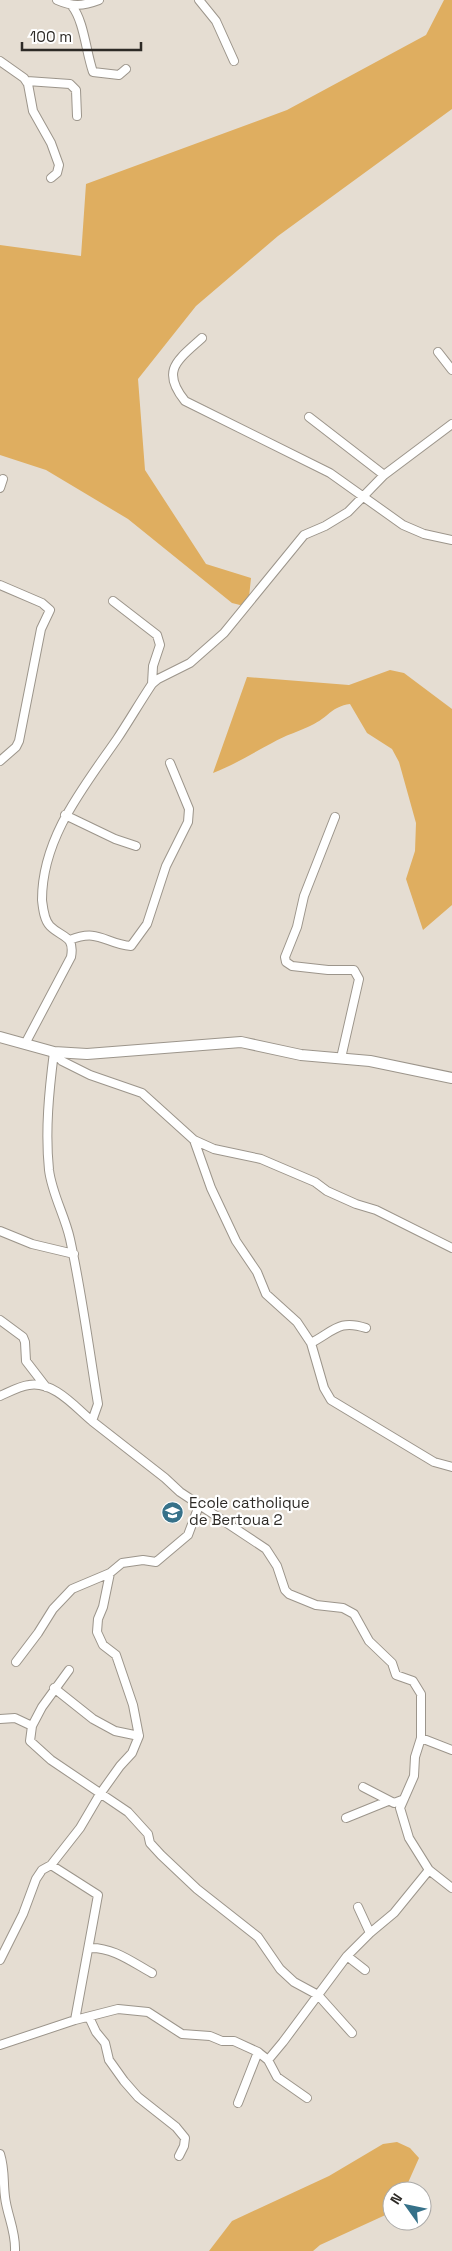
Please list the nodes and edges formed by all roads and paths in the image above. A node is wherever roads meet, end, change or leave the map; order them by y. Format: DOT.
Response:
graph roads {
  1 [pos="57,0"];
  2 [pos="99,0"];
  3 [pos="199,0"];
  4 [pos="72,6"];
  5 [pos="0,61"];
  6 [pos="234,61"];
  7 [pos="126,69"];
  8 [pos="27,81"];
  9 [pos="77,116"];
  10 [pos="51,178"];
  11 [pos="202,338"];
  12 [pos="438,352"];
  13 [pos="452,370"];
  14 [pos="309,418"];
  15 [pos="452,424"];
  16 [pos="384,475"];
  17 [pos="3,479"];
  18 [pos="0,488"];
  19 [pos="363,496"];
  20 [pos="452,540"];
  21 [pos="0,585"];
  22 [pos="113,600"];
  23 [pos="152,684"];
  24 [pos="0,761"];
  25 [pos="170,763"];
  26 [pos="65,815"];
  27 [pos="335,817"];
  28 [pos="136,846"];
  29 [pos="70,940"];
  30 [pos="0,1037"];
  31 [pos="25,1044"];
  32 [pos="54,1052"];
  33 [pos="340,1058"];
  34 [pos="452,1078"];
  35 [pos="194,1140"];
  36 [pos="0,1231"];
  37 [pos="452,1248"];
  38 [pos="74,1254"];
  39 [pos="0,1320"];
  40 [pos="366,1328"];
  41 [pos="311,1343"];
  42 [pos="46,1387"];
  43 [pos="0,1396"];
  44 [pos="92,1421"];
  45 [pos="452,1467"];
  46 [pos="200,1503"];
  47 [pos="110,1573"];
  48 [pos="16,1662"];
  49 [pos="69,1670"];
  50 [pos="54,1688"];
  51 [pos="0,1719"];
  52 [pos="32,1726"];
  53 [pos="139,1736"];
  54 [pos="421,1738"];
  55 [pos="452,1750"];
  56 [pos="363,1787"];
  57 [pos="100,1794"];
  58 [pos="402,1800"];
  59 [pos="388,1801"];
  60 [pos="346,1818"];
  61 [pos="51,1865"];
  62 [pos="429,1870"];
  63 [pos="452,1888"];
  64 [pos="358,1907"];
  65 [pos="370,1933"];
  66 [pos="89,1948"];
  67 [pos="347,1956"];
  68 [pos="0,1960"];
  69 [pos="365,1970"];
  70 [pos="152,1973"];
  71 [pos="318,1995"];
  72 [pos="89,2017"];
  73 [pos="76,2020"];
  74 [pos="352,2033"];
  75 [pos="0,2046"];
  76 [pos="258,2052"];
  77 [pos="268,2060"];
  78 [pos="307,2098"];
  79 [pos="238,2103"];
  80 [pos="0,2154"];
  81 [pos="179,2156"];
  82 [pos="15,2251"];
  1 -- 4 [label="street"];
  2 -- 4 [label="street"];
  3 -- 6 [label="street"];
  4 -- 7 [label="street"];
  5 -- 8 [label="street"];
  8 -- 9 [label="street"];
  8 -- 10 [label="street"];
  11 -- 19 [label="street"];
  12 -- 13 [label="street"];
  14 -- 16 [label="street"];
  15 -- 16 [label="street"];
  16 -- 19 [label="street"];
  17 -- 18 [label="street"];
  19 -- 20 [label="street"];
  19 -- 23 [label="street"];
  21 -- 24 [label="street"];
  22 -- 23 [label="street"];
  23 -- 26 [label="street"];
  25 -- 29 [label="street"];
  26 -- 28 [label="street"];
  26 -- 29 [label="street"];
  27 -- 33 [label="street"];
  29 -- 31 [label="street"];
  30 -- 31 [label="street"];
  31 -- 32 [label="street"];
  32 -- 33 [label="street"];
  32 -- 35 [label="street"];
  32 -- 38 [label="street"];
  33 -- 34 [label="street"];
  35 -- 37 [label="street"];
  35 -- 41 [label="street"];
  36 -- 38 [label="street"];
  38 -- 44 [label="street"];
  39 -- 42 [label="street"];
  40 -- 41 [label="street"];
  41 -- 45 [label="street"];
  42 -- 43 [label="street"];
  42 -- 44 [label="street"];
  44 -- 46 [label="street"];
  46 -- 47 [label="street"];
  46 -- 54 [label="street"];
  47 -- 48 [label="street"];
  47 -- 53 [label="street"];
  49 -- 50 [label="street"];
  50 -- 52 [label="street"];
  50 -- 53 [label="street"];
  51 -- 52 [label="street"];
  52 -- 57 [label="street"];
  53 -- 57 [label="street"];
  54 -- 55 [label="street"];
  54 -- 58 [label="street"];
  56 -- 59 [label="street"];
  57 -- 61 [label="street"];
  57 -- 71 [label="street"];
  58 -- 59 [label="street"];
  58 -- 62 [label="street"];
  59 -- 60 [label="street"];
  61 -- 66 [label="street"];
  61 -- 68 [label="street"];
  62 -- 63 [label="street"];
  62 -- 65 [label="street"];
  64 -- 65 [label="street"];
  65 -- 67 [label="street"];
  66 -- 70 [label="street"];
  66 -- 73 [label="street"];
  67 -- 69 [label="street"];
  67 -- 71 [label="street"];
  71 -- 74 [label="street"];
  71 -- 77 [label="street"];
  72 -- 73 [label="street"];
  72 -- 76 [label="street"];
  72 -- 81 [label="street"];
  73 -- 75 [label="street"];
  76 -- 77 [label="street"];
  76 -- 79 [label="street"];
  77 -- 78 [label="street"];
  80 -- 82 [label="street"];
}
